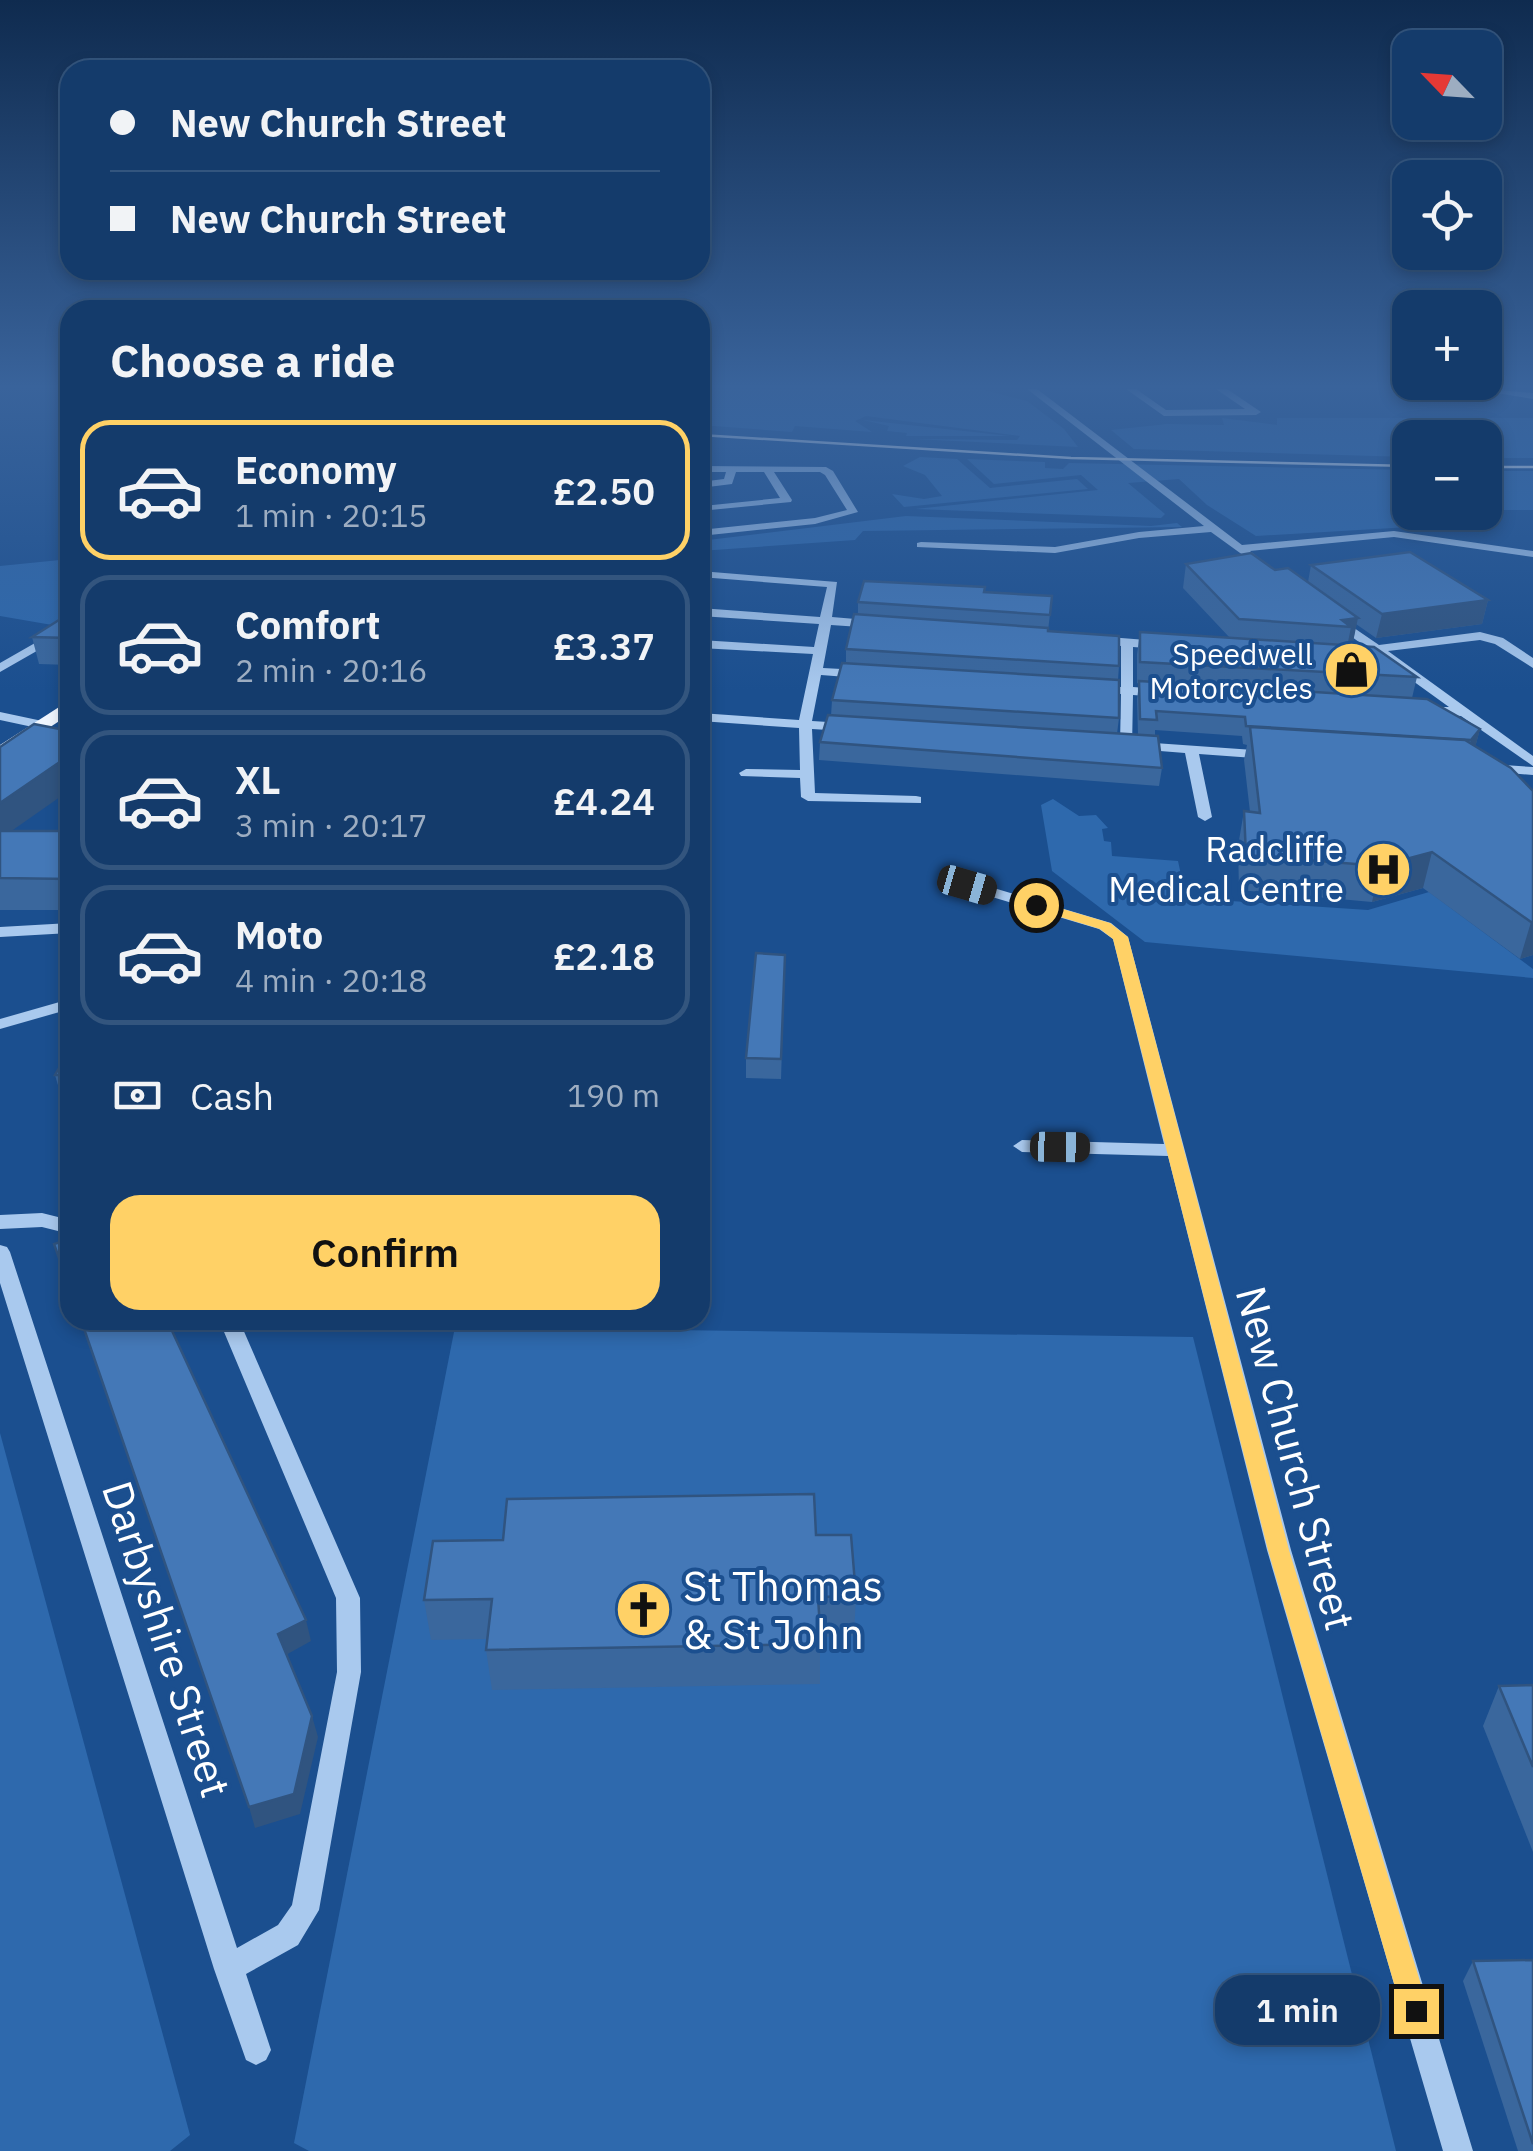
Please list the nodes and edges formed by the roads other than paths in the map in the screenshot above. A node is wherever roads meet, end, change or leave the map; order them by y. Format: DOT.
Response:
graph roads {
  1 [pos="781,489"];
  2 [pos="839,489"];
  3 [pos="1159,489"];
  4 [pos="710,508"];
  5 [pos="1210,529"];
  6 [pos="710,533"];
  7 [pos="921,545"];
  8 [pos="1238,548"];
  9 [pos="1533,554"];
  10 [pos="710,575"];
  11 [pos="1284,582"];
  12 [pos="710,613"];
  13 [pos="1330,616"];
  14 [pos="827,620"];
  15 [pos="883,624"];
  16 [pos="60,632"];
  17 [pos="1090,640"];
  18 [pos="1127,642"];
  19 [pos="710,644"];
  20 [pos="1165,645"];
  21 [pos="1377,649"];
  22 [pos="820,650"];
  23 [pos="1356,659"];
  24 [pos="1394,662"];
  25 [pos="1533,664"];
  26 [pos="0,668"];
  27 [pos="816,672"];
  28 [pos="874,675"];
  29 [pos="1088,689"];
  30 [pos="1127,691"];
  31 [pos="1166,694"];
  32 [pos="1402,708"];
  33 [pos="1461,712"];
  34 [pos="60,713"];
  35 [pos="0,716"];
  36 [pos="710,718"];
  37 [pos="805,724"];
  38 [pos="42,725"];
  39 [pos="862,728"];
  40 [pos="1533,741"];
  41 [pos="1505,742"];
  42 [pos="1108,744"];
  43 [pos="1127,746"];
  44 [pos="1191,750"];
  45 [pos="0,754"];
  46 [pos="1286,756"];
  47 [pos="1533,762"];
  48 [pos="1476,768"];
  49 [pos="1533,771"];
  50 [pos="746,773"];
  51 [pos="807,774"];
  52 [pos="916,800"];
  53 [pos="1204,817"];
  54 [pos="967,885"];
  55 [pos="60,929"];
  56 [pos="0,932"];
  57 [pos="60,1007"];
  58 [pos="0,1024"];
  59 [pos="1022,1146"];
  60 [pos="1174,1150"];
  61 [pos="0,1222"];
  62 [pos="60,1224"];
  63 [pos="0,1252"];
  64 [pos="233,1330"];
  65 [pos="228,1969"];
  66 [pos="256,2050"];
  67 [pos="1458,2151"];
  1 -- 4 [label="street"];
  2 -- 6 [label="street"];
  3 -- 5 [label="street"];
  5 -- 7 [label="street"];
  5 -- 8 [label="street"];
  8 -- 9 [label="street"];
  8 -- 11 [label="street"];
  10 -- 14 [label="street"];
  12 -- 14 [label="street"];
  13 -- 21 [label="street"];
  14 -- 15 [label="street"];
  14 -- 22 [label="street"];
  16 -- 26 [label="street"];
  17 -- 18 [label="street"];
  18 -- 20 [label="street"];
  18 -- 30 [label="street"];
  19 -- 22 [label="street"];
  21 -- 24 [label="street"];
  21 -- 25 [label="street"];
  22 -- 27 [label="street"];
  23 -- 24 [label="street"];
  24 -- 33 [label="street"];
  27 -- 28 [label="street"];
  27 -- 37 [label="street"];
  29 -- 30 [label="street"];
  30 -- 31 [label="street"];
  30 -- 43 [label="street"];
  32 -- 33 [label="street"];
  33 -- 41 [label="street"];
  34 -- 38 [label="main road"];
  35 -- 38 [label="street"];
  36 -- 37 [label="street"];
  37 -- 39 [label="street"];
  37 -- 51 [label="street"];
  38 -- 45 [label="main road"];
  40 -- 41 [label="street"];
  41 -- 47 [label="street"];
  42 -- 43 [label="street"];
  43 -- 44 [label="street"];
  44 -- 46 [label="street"];
  44 -- 53 [label="street"];
  48 -- 49 [label="street"];
  50 -- 51 [label="street"];
  51 -- 52 [label="street"];
  54 -- 60 [label="street, New Church Street"];
  55 -- 56 [label="street"];
  57 -- 58 [label="street"];
  59 -- 60 [label="street"];
  60 -- 67 [label="street, New Church Street"];
  61 -- 62 [label="street"];
  63 -- 65 [label="street, Darbyshire Street"];
  64 -- 65 [label="street"];
  65 -- 66 [label="street, Darbyshire Street"];
}
